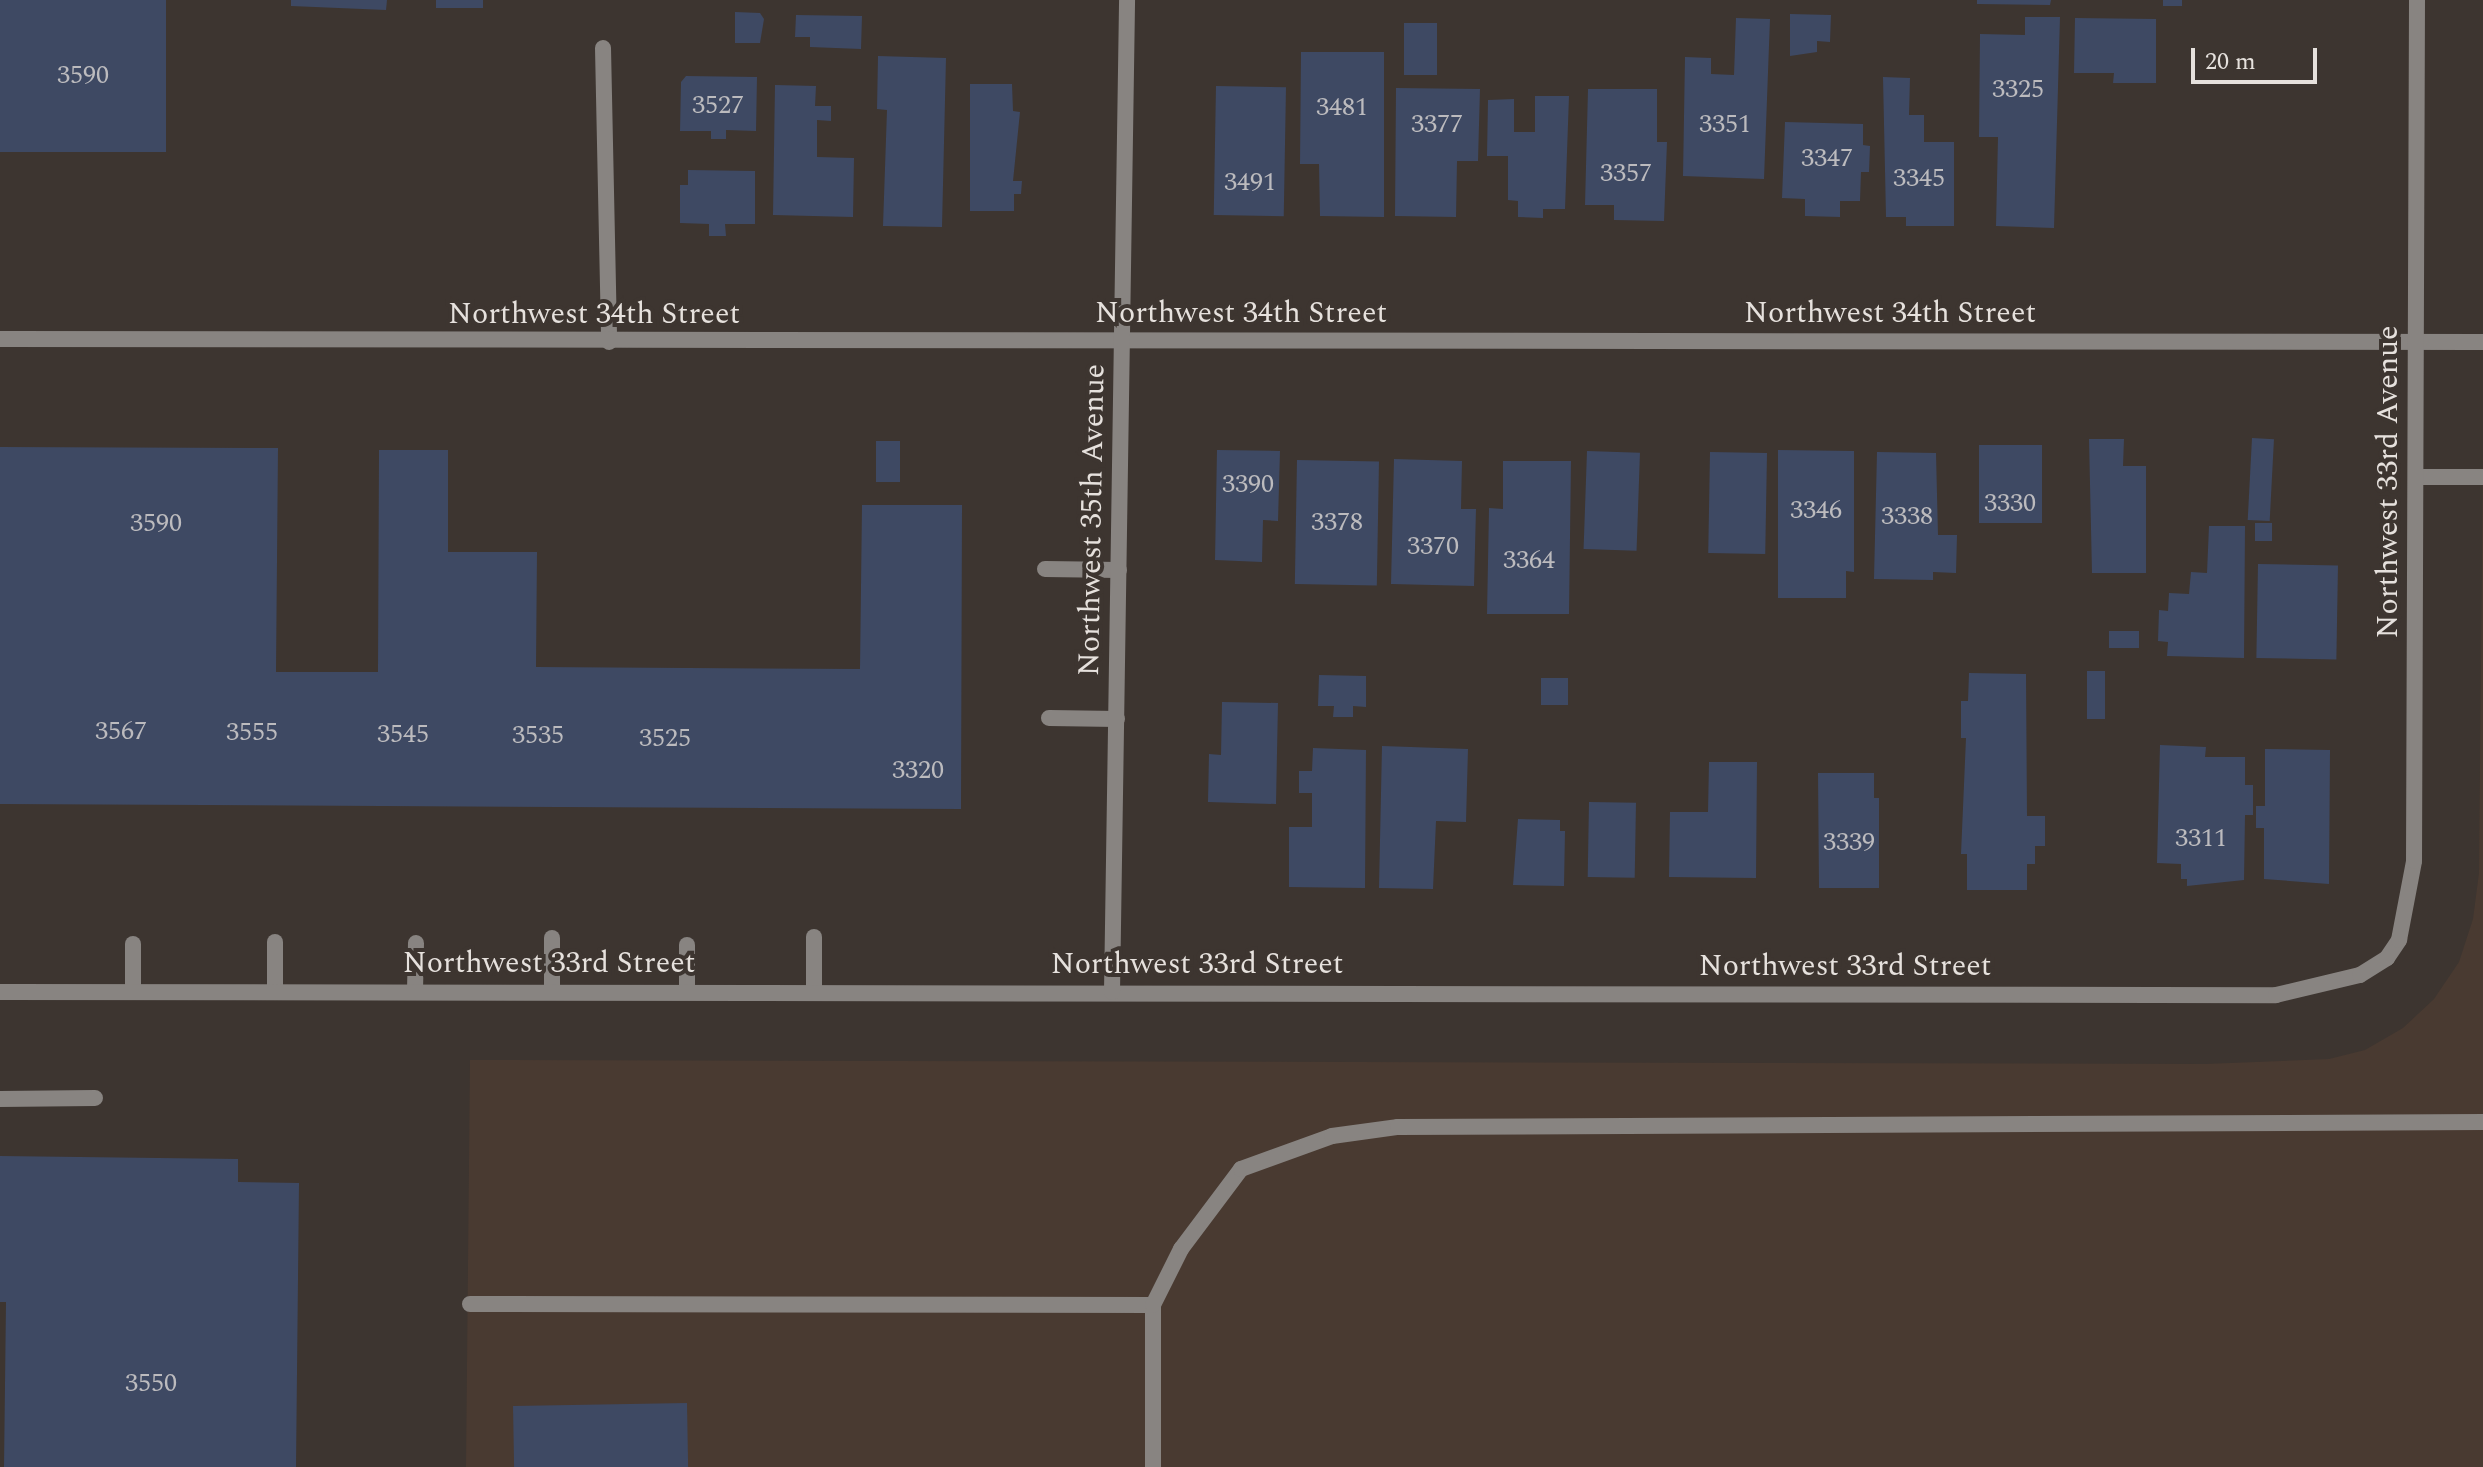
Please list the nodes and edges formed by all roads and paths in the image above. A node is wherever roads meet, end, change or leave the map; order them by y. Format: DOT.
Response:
graph roads {
  1 [pos="1127,0"];
  2 [pos="2417,0"];
  3 [pos="603,48"];
  4 [pos="0,339"];
  5 [pos="1122,341"];
  6 [pos="2416,341"];
  7 [pos="609,342"];
  8 [pos="2483,342"];
  9 [pos="2418,477"];
  10 [pos="2483,477"];
  11 [pos="1045,569"];
  12 [pos="1119,570"];
  13 [pos="1049,718"];
  14 [pos="1117,719"];
  15 [pos="814,937"];
  16 [pos="552,938"];
  17 [pos="275,942"];
  18 [pos="416,943"];
  19 [pos="133,944"];
  20 [pos="687,945"];
  21 [pos="2387,958"];
  22 [pos="133,991"];
  23 [pos="275,991"];
  24 [pos="415,991"];
  25 [pos="552,991"];
  26 [pos="687,991"];
  27 [pos="814,991"];
  28 [pos="0,992"];
  29 [pos="1112,992"];
  30 [pos="95,1098"];
  31 [pos="0,1099"];
  32 [pos="2483,1122"];
  33 [pos="470,1304"];
  34 [pos="1153,1305"];
  35 [pos="1153,1467"];
  1 -- 5 [label="street, Northwest 35th Avenue"];
  2 -- 6 [label="street, Northwest 33rd Avenue"];
  3 -- 7 [label="street"];
  4 -- 7 [label="street, Northwest 34th Street"];
  5 -- 6 [label="street, Northwest 34th Street"];
  5 -- 7 [label="street, Northwest 34th Street"];
  5 -- 12 [label="street, Northwest 35th Avenue"];
  6 -- 8 [label="street, Northwest 34th Street"];
  6 -- 9 [label="street, Northwest 33rd Avenue"];
  9 -- 10 [label="street"];
  9 -- 21 [label="street, Northwest 33rd Avenue"];
  11 -- 12 [label="street"];
  12 -- 14 [label="street, Northwest 35th Avenue"];
  13 -- 14 [label="street"];
  14 -- 29 [label="street, Northwest 35th Avenue"];
  15 -- 27 [label="street"];
  16 -- 25 [label="street"];
  17 -- 23 [label="street"];
  18 -- 24 [label="street"];
  19 -- 22 [label="street"];
  20 -- 26 [label="street"];
  21 -- 29 [label="street, Northwest 33rd Street"];
  22 -- 23 [label="street, Northwest 33rd Street"];
  22 -- 28 [label="street, Northwest 33rd Street"];
  23 -- 24 [label="street, Northwest 33rd Street"];
  24 -- 25 [label="street, Northwest 33rd Street"];
  25 -- 26 [label="street, Northwest 33rd Street"];
  26 -- 27 [label="street, Northwest 33rd Street"];
  27 -- 29 [label="street, Northwest 33rd Street"];
  30 -- 31 [label="street"];
  32 -- 34 [label="street"];
  33 -- 34 [label="street"];
  34 -- 35 [label="street"];
}
